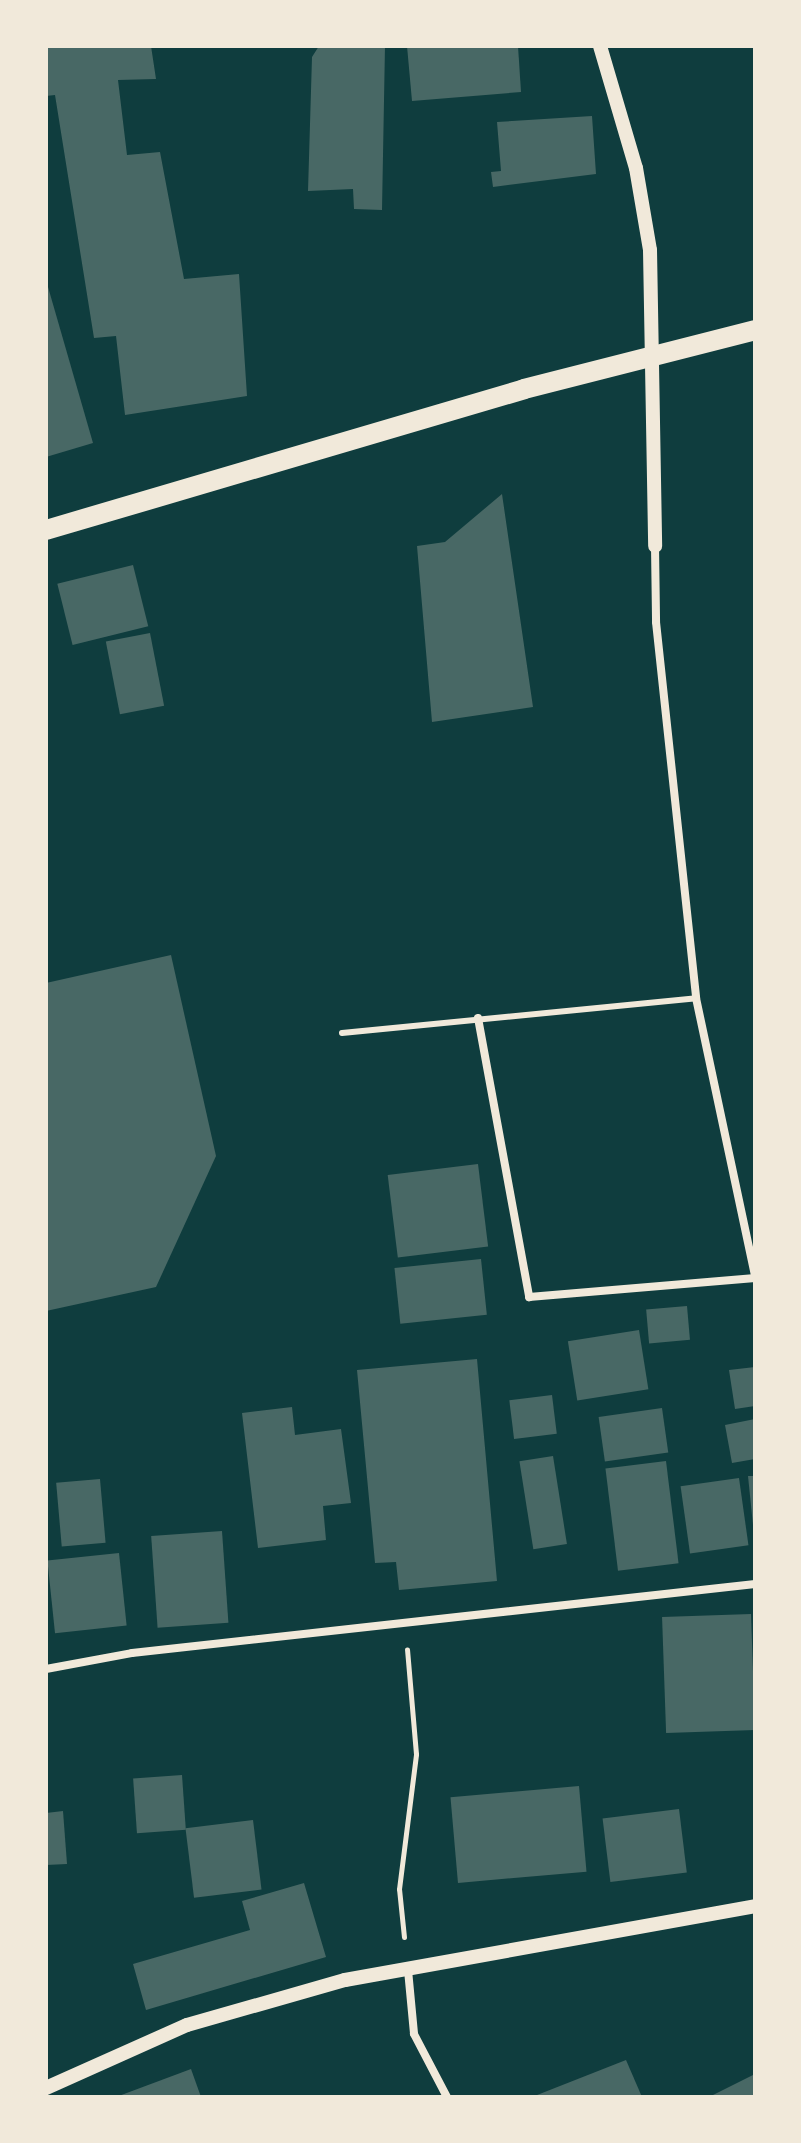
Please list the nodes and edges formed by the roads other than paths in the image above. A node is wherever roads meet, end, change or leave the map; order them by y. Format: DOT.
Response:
graph roads {
  1 [pos="600,46"];
  2 [pos="755,330"];
  3 [pos="652,357"];
  4 [pos="46,530"];
  5 [pos="655,546"];
  6 [pos="696,998"];
  7 [pos="478,1018"];
  8 [pos="342,1033"];
  9 [pos="755,1277"];
  10 [pos="755,1584"];
  11 [pos="46,1669"];
  12 [pos="755,1906"];
  13 [pos="408,1970"];
  14 [pos="46,2088"];
  15 [pos="447,2097"];
  1 -- 3 [label="street"];
  2 -- 3 [label="main road"];
  3 -- 4 [label="main road"];
  3 -- 5 [label="street"];
  5 -- 6 [label="street"];
  6 -- 7 [label="lane"];
  6 -- 9 [label="street"];
  7 -- 8 [label="lane"];
  7 -- 9 [label="street"];
  10 -- 11 [label="street"];
  12 -- 13 [label="street"];
  13 -- 14 [label="street"];
  13 -- 15 [label="street"];
}
